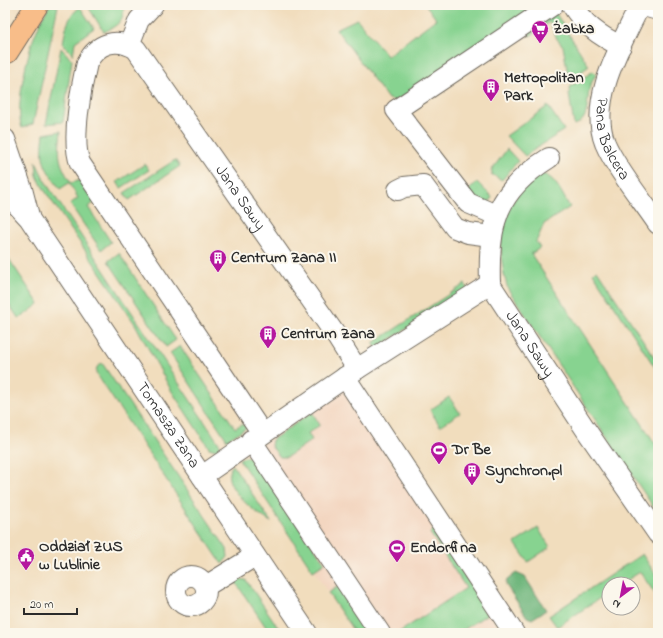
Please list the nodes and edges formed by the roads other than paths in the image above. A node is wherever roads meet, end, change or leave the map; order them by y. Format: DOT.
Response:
graph roads {
  1 [pos="37,5"];
  2 [pos="153,5"];
  3 [pos="553,5"];
  4 [pos="572,5"];
  5 [pos="640,5"];
  6 [pos="658,10"];
  7 [pos="5,23"];
  8 [pos="621,46"];
  9 [pos="133,47"];
  10 [pos="6,59"];
  11 [pos="5,139"];
  12 [pos="549,158"];
  13 [pos="398,190"];
  14 [pos="5,192"];
  15 [pos="489,212"];
  16 [pos="29,218"];
  17 [pos="658,224"];
  18 [pos="491,236"];
  19 [pos="490,284"];
  20 [pos="351,373"];
  21 [pos="256,436"];
  22 [pos="202,476"];
  23 [pos="658,534"];
  24 [pos="255,556"];
  25 [pos="206,586"];
  26 [pos="307,633"];
  27 [pos="380,633"];
  28 [pos="514,633"];
  1 -- 10 [label="main road"];
  2 -- 9 [label="street"];
  3 -- 15 [label="street"];
  4 -- 8 [label="street"];
  5 -- 6 [label="street"];
  5 -- 8 [label="street, Pana Balcera"];
  7 -- 10 [label="main road"];
  8 -- 17 [label="street, Pana Balcera"];
  9 -- 20 [label="street, Jana Sawy"];
  9 -- 21 [label="street"];
  11 -- 16 [label="street, Tomasza Zana"];
  12 -- 18 [label="street"];
  13 -- 18 [label="street"];
  14 -- 16 [label="street, Tomasza Zana"];
  16 -- 22 [label="street, Tomasza Zana"];
  18 -- 19 [label="street"];
  19 -- 20 [label="street"];
  19 -- 23 [label="street, Jana Sawy"];
  20 -- 21 [label="street"];
  20 -- 28 [label="street, Jana Sawy"];
  21 -- 22 [label="street"];
  21 -- 27 [label="street"];
  22 -- 24 [label="street, Tomasza Zana"];
  24 -- 25 [label="street"];
  24 -- 26 [label="street, Tomasza Zana"];
}
